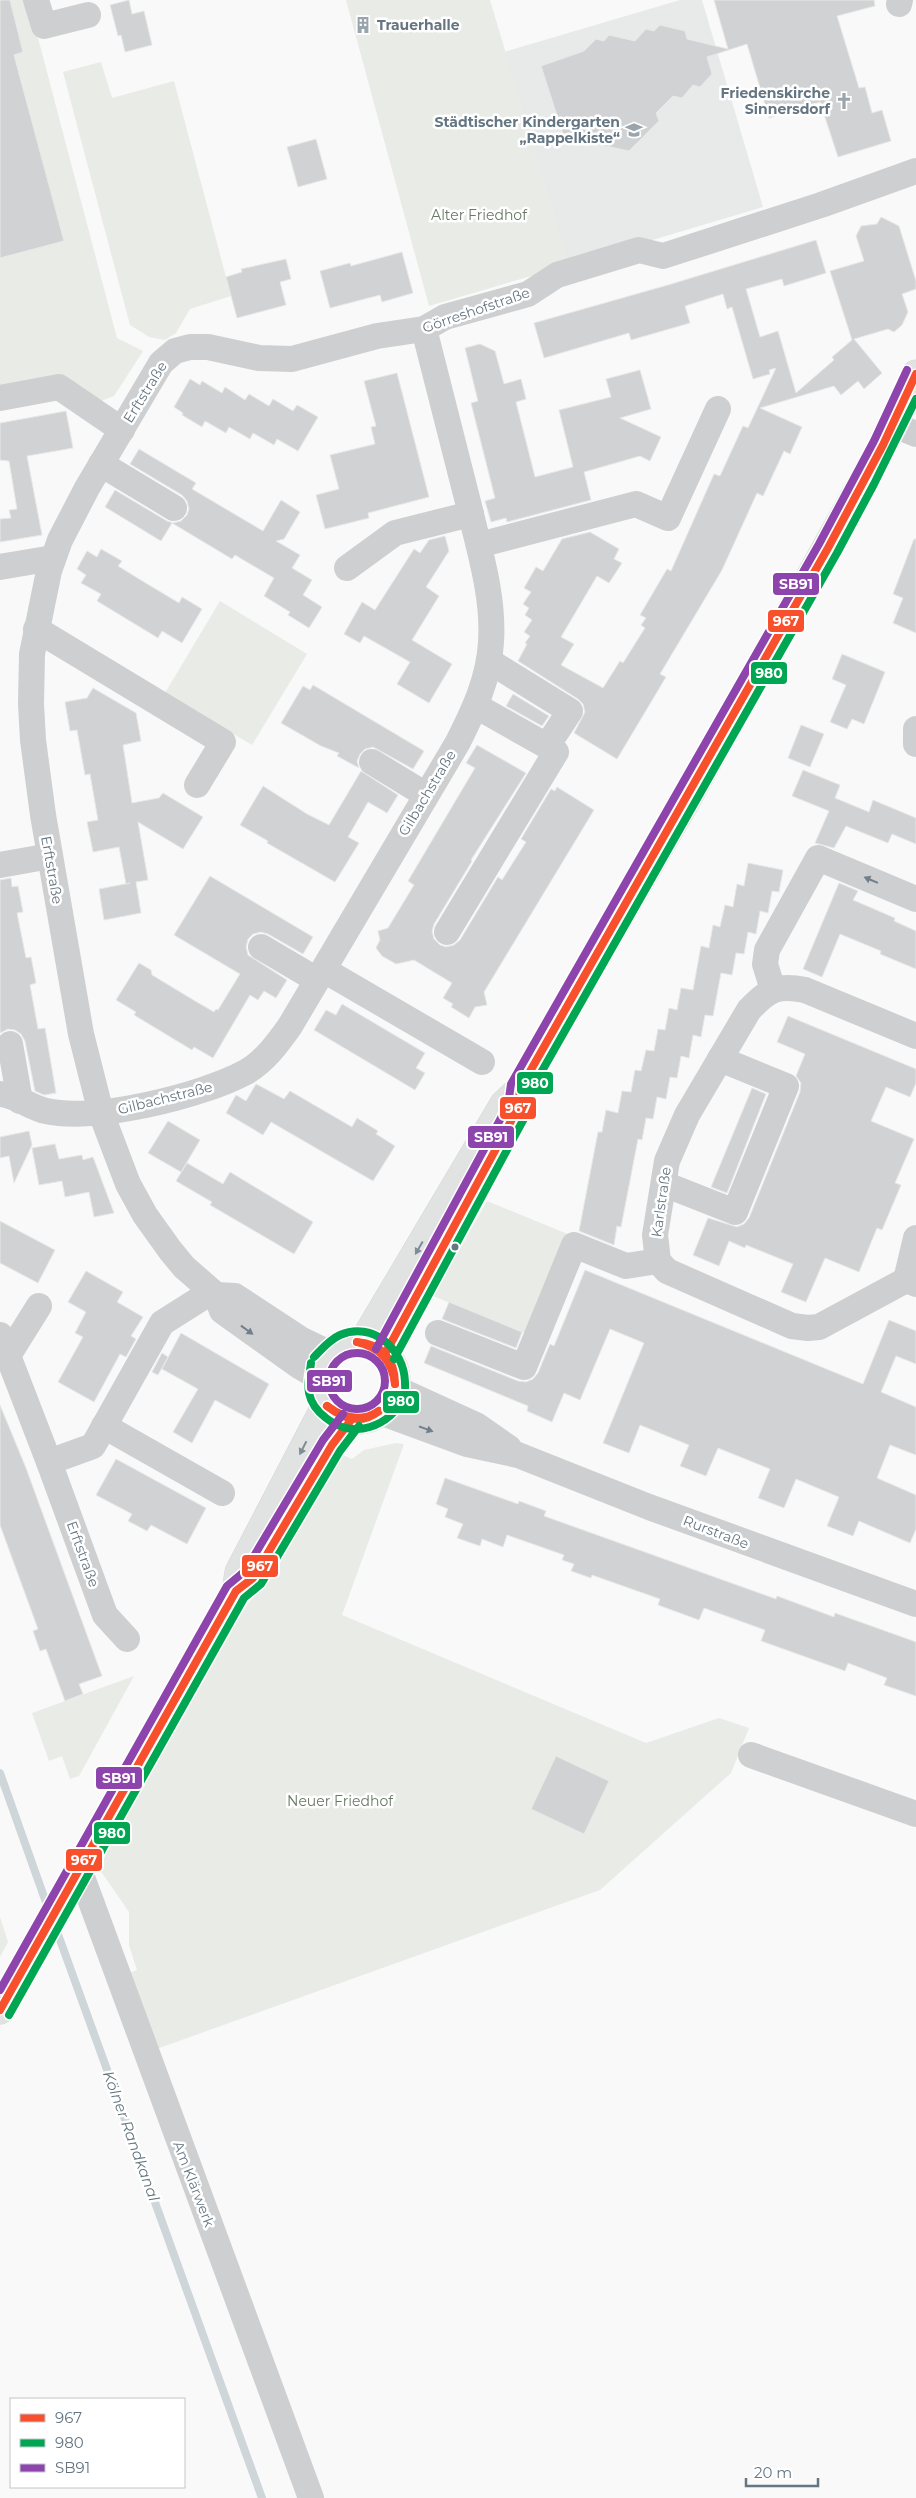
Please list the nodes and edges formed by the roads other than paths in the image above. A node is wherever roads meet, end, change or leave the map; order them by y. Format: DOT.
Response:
graph roads {
  1 [pos="36,0"];
  2 [pos="88,15"];
  3 [pos="916,171"];
  4 [pos="424,330"];
  5 [pos="170,355"];
  6 [pos="916,374"];
  7 [pos="0,398"];
  8 [pos="718,409"];
  9 [pos="905,429"];
  10 [pos="122,430"];
  11 [pos="102,464"];
  12 [pos="174,508"];
  13 [pos="471,514"];
  14 [pos="479,545"];
  15 [pos="53,558"];
  16 [pos="0,567"];
  17 [pos="347,568"];
  18 [pos="36,629"];
  19 [pos="488,661"];
  20 [pos="476,706"];
  21 [pos="916,729"];
  22 [pos="916,744"];
  23 [pos="547,746"];
  24 [pos="372,762"];
  25 [pos="197,785"];
  26 [pos="426,795"];
  27 [pos="50,856"];
  28 [pos="0,865"];
  29 [pos="916,899"];
  30 [pos="447,932"];
  31 [pos="261,947"];
  32 [pos="321,975"];
  33 [pos="773,990"];
  34 [pos="916,1036"];
  35 [pos="10,1044"];
  36 [pos="720,1059"];
  37 [pos="482,1062"];
  38 [pos="10,1097"];
  39 [pos="101,1113"];
  40 [pos="664,1184"];
  41 [pos="916,1238"];
  42 [pos="658,1261"];
  43 [pos="911,1282"];
  44 [pos="213,1293"];
  45 [pos="40,1306"];
  46 [pos="438,1333"];
  47 [pos="4,1344"];
  48 [pos="374,1348"];
  49 [pos="329,1353"];
  50 [pos="318,1377"];
  51 [pos="395,1388"];
  52 [pos="326,1405"];
  53 [pos="380,1412"];
  54 [pos="351,1420"];
  55 [pos="104,1426"];
  56 [pos="518,1455"];
  57 [pos="49,1462"];
  58 [pos="222,1492"];
  59 [pos="236,1591"];
  60 [pos="916,1604"];
  61 [pos="127,1640"];
  62 [pos="751,1756"];
  63 [pos="916,1814"];
  64 [pos="79,1869"];
  65 [pos="0,2010"];
  66 [pos="311,2498"];
  1 -- 2 [label="street"];
  3 -- 4 [label="street, Görreshofstraße"];
  4 -- 5 [label="street, Görreshofstraße"];
  4 -- 13 [label="street, Gilbachstraße"];
  5 -- 10 [label="street, Erftstraße"];
  6 -- 9 [label="main road"];
  7 -- 10 [label="street, Erftstraße"];
  8 -- 14 [label="street"];
  9 -- 48 [label="main road"];
  10 -- 11 [label="street, Erftstraße"];
  11 -- 12 [label="street"];
  11 -- 15 [label="street, Erftstraße"];
  13 -- 14 [label="street, Gilbachstraße"];
  13 -- 17 [label="street"];
  14 -- 19 [label="street, Gilbachstraße"];
  15 -- 16 [label="street"];
  15 -- 18 [label="street, Erftstraße"];
  18 -- 25 [label="street"];
  18 -- 27 [label="street, Erftstraße"];
  19 -- 20 [label="street, Gilbachstraße"];
  19 -- 23 [label="street"];
  20 -- 23 [label="street"];
  20 -- 26 [label="street, Gilbachstraße"];
  21 -- 22 [label="street"];
  23 -- 30 [label="street"];
  24 -- 26 [label="street"];
  26 -- 32 [label="street, Gilbachstraße"];
  27 -- 28 [label="street"];
  27 -- 39 [label="street, Erftstraße"];
  29 -- 33 [label="street, one-way"];
  31 -- 32 [label="street"];
  32 -- 37 [label="street"];
  32 -- 39 [label="street, Gilbachstraße"];
  33 -- 34 [label="street"];
  33 -- 36 [label="street, Karlstraße"];
  35 -- 38 [label="street"];
  36 -- 40 [label="street, Karlstraße"];
  36 -- 40 [label="street"];
  38 -- 39 [label="street, Gilbachstraße"];
  39 -- 44 [label="street, Erftstraße"];
  40 -- 42 [label="street, Karlstraße"];
  41 -- 43 [label="street"];
  42 -- 43 [label="street"];
  42 -- 46 [label="street"];
  44 -- 49 [label="street"];
  44 -- 50 [label="street, Erftstraße, one-way"];
  44 -- 55 [label="street"];
  45 -- 47 [label="street"];
  47 -- 57 [label="street, Erftstraße"];
  48 -- 49 [label="main road"];
  48 -- 51 [label="main road"];
  49 -- 50 [label="main road"];
  50 -- 52 [label="main road"];
  51 -- 53 [label="main road"];
  51 -- 56 [label="street, Rurstraße"];
  52 -- 54 [label="main road"];
  52 -- 59 [label="main road, one-way"];
  53 -- 54 [label="main road"];
  53 -- 56 [label="street, Rurstraße, one-way"];
  54 -- 59 [label="main road"];
  55 -- 57 [label="street"];
  55 -- 58 [label="street"];
  56 -- 60 [label="street, Rurstraße"];
  57 -- 61 [label="street, Erftstraße"];
  59 -- 64 [label="main road"];
  62 -- 63 [label="street"];
  64 -- 65 [label="main road"];
  64 -- 66 [label="street, Am Klärwerk"];
}
